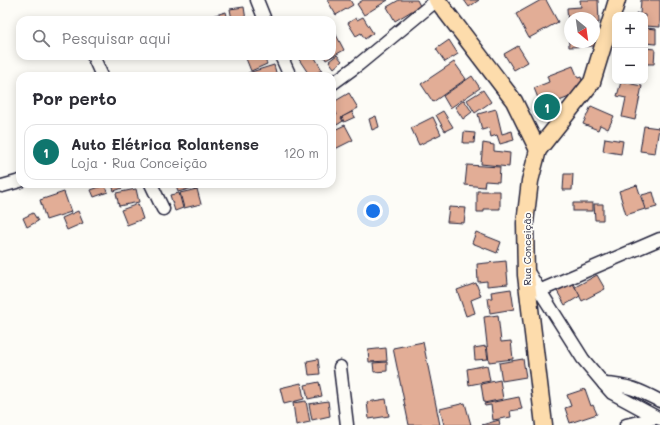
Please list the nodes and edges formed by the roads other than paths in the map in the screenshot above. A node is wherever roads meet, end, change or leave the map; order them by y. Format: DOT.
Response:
graph roads {
  1 [pos="257,0"];
  2 [pos="437,0"];
  3 [pos="617,0"];
  4 [pos="264,16"];
  5 [pos="96,60"];
  6 [pos="283,60"];
  7 [pos="100,72"];
  8 [pos="288,72"];
  9 [pos="336,81"];
  10 [pos="538,150"];
  11 [pos="16,182"];
  12 [pos="2,186"];
  13 [pos="153,188"];
  14 [pos="162,209"];
  15 [pos="660,239"];
  16 [pos="526,268"];
  17 [pos="539,291"];
  18 [pos="340,367"];
  19 [pos="604,384"];
  20 [pos="660,401"];
  21 [pos="658,418"];
  22 [pos="347,425"];
  23 [pos="544,425"];
  24 [pos="626,425"];
  1 -- 4 [label="street"];
  2 -- 9 [label="street"];
  2 -- 10 [label="main road"];
  3 -- 10 [label="main road, Rua Conceição"];
  5 -- 7 [label="street"];
  6 -- 8 [label="street"];
  10 -- 16 [label="main road, Rua Conceição"];
  11 -- 12 [label="street"];
  13 -- 14 [label="street"];
  15 -- 17 [label="street"];
  16 -- 17 [label="street"];
  16 -- 23 [label="main road, Rua Conceição"];
  17 -- 19 [label="street"];
  18 -- 22 [label="street"];
  19 -- 20 [label="street"];
  19 -- 21 [label="street"];
  21 -- 24 [label="street"];
}
